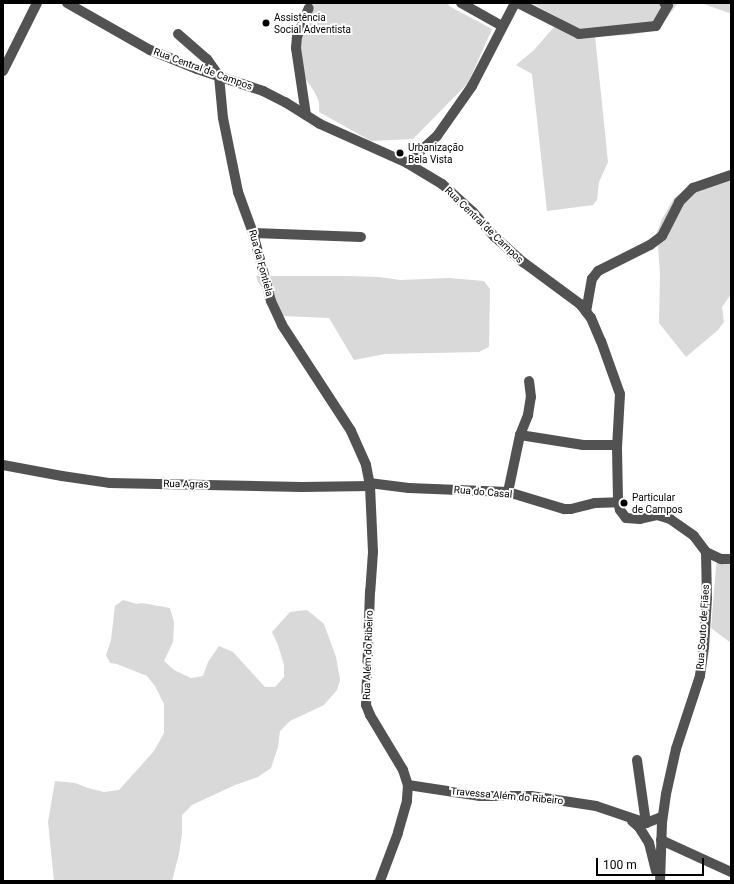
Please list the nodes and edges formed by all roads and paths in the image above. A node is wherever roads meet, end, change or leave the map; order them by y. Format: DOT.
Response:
graph roads {
  1 [pos="37,3"];
  2 [pos="67,3"];
  3 [pos="461,3"];
  4 [pos="514,3"];
  5 [pos="518,3"];
  6 [pos="664,3"];
  7 [pos="309,8"];
  8 [pos="502,26"];
  9 [pos="178,34"];
  10 [pos="3,71"];
  11 [pos="219,76"];
  12 [pos="306,115"];
  13 [pos="407,163"];
  14 [pos="731,175"];
  15 [pos="254,233"];
  16 [pos="361,237"];
  17 [pos="586,312"];
  18 [pos="529,380"];
  19 [pos="520,435"];
  20 [pos="617,445"];
  21 [pos="3,465"];
  22 [pos="370,485"];
  23 [pos="508,492"];
  24 [pos="618,502"];
  25 [pos="706,552"];
  26 [pos="731,559"];
  27 [pos="637,760"];
  28 [pos="408,785"];
  29 [pos="662,817"];
  30 [pos="628,818"];
  31 [pos="646,823"];
  32 [pos="661,840"];
  33 [pos="731,872"];
  34 [pos="380,881"];
  35 [pos="659,881"];
  1 -- 10 [label="street"];
  2 -- 11 [label="street, Rua Central de Campos"];
  3 -- 8 [label="street"];
  4 -- 8 [label="street"];
  5 -- 6 [label="street"];
  7 -- 12 [label="street"];
  8 -- 13 [label="street"];
  9 -- 11 [label="street, Rua da Fontiela"];
  11 -- 12 [label="street, Rua Central de Campos"];
  11 -- 15 [label="street, Rua da Fontiela"];
  12 -- 13 [label="street, Rua Central de Campos"];
  13 -- 17 [label="street, Rua Central de Campos"];
  14 -- 17 [label="street"];
  15 -- 16 [label="street"];
  15 -- 22 [label="street, Rua da Fontiela"];
  17 -- 20 [label="street, Rua Central de Campos"];
  18 -- 19 [label="street"];
  19 -- 20 [label="street"];
  19 -- 23 [label="street"];
  20 -- 24 [label="street, Rua Central de Campos"];
  21 -- 22 [label="street, Rua Agras"];
  22 -- 23 [label="street, Rua do Casal"];
  22 -- 28 [label="street, Rua Além do Ribeiro"];
  23 -- 24 [label="street, Rua do Casal"];
  24 -- 25 [label="street"];
  25 -- 26 [label="street"];
  25 -- 29 [label="street, Rua Souto de Fiães"];
  27 -- 31 [label="street"];
  28 -- 30 [label="street, Travessa Além do Ribeiro"];
  28 -- 34 [label="street, Rua Além do Ribeiro"];
  29 -- 31 [label="street"];
  29 -- 32 [label="street, Rua Souto de Fiães"];
  30 -- 31 [label="street, Travessa Além do Ribeiro"];
  30 -- 35 [label="street, Travessa Além do Ribeiro"];
  32 -- 33 [label="street"];
  32 -- 35 [label="street, Rua Souto de Fiães"];
}
